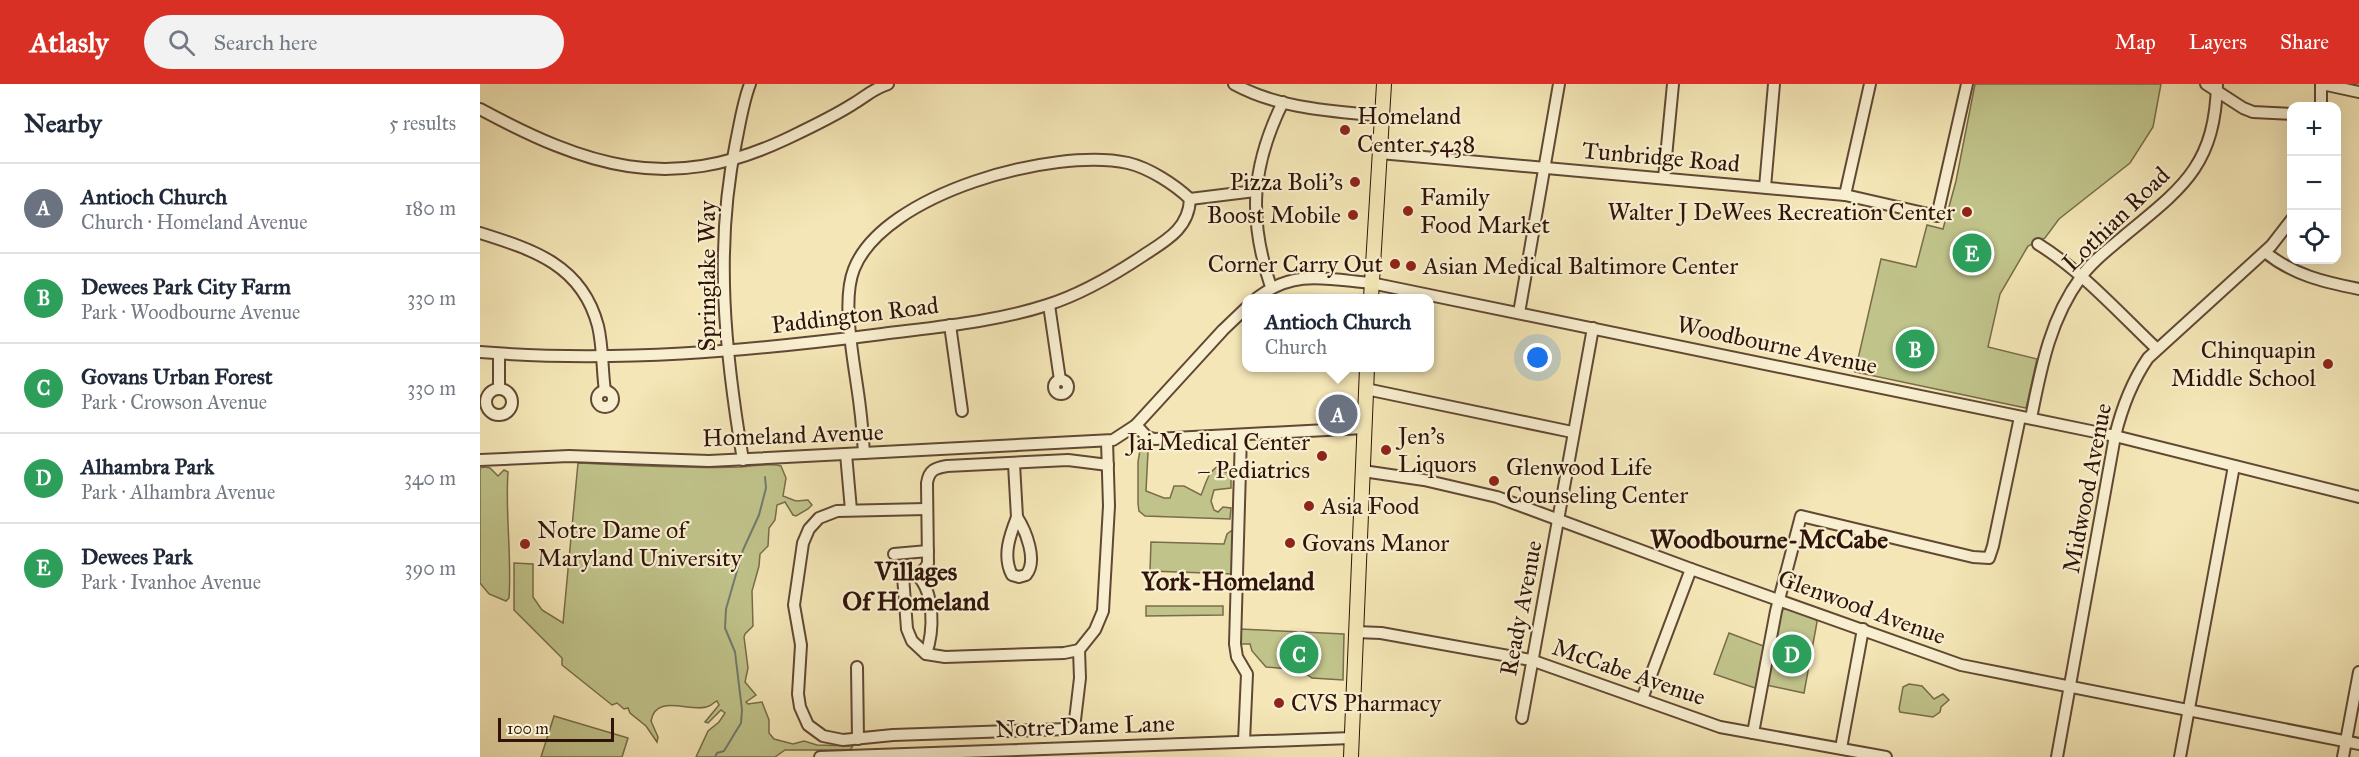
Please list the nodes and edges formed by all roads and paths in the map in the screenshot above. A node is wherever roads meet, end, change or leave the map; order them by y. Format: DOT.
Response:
graph roads {
  1 [pos="888,84"];
  2 [pos="1234,84"];
  3 [pos="1384,84"];
  4 [pos="1559,84"];
  5 [pos="1673,84"];
  6 [pos="1774,84"];
  7 [pos="1870,84"];
  8 [pos="1967,84"];
  9 [pos="2321,84"];
  10 [pos="2213,86"];
  11 [pos="747,87"];
  12 [pos="872,87"];
  13 [pos="2359,92"];
  14 [pos="1283,102"];
  15 [pos="2320,102"];
  16 [pos="480,109"];
  17 [pos="2287,114"];
  18 [pos="1382,116"];
  19 [pos="1380,153"];
  20 [pos="733,158"];
  21 [pos="1544,168"];
  22 [pos="1664,178"];
  23 [pos="1765,187"];
  24 [pos="1255,191"];
  25 [pos="1845,195"];
  26 [pos="1190,199"];
  27 [pos="2287,226"];
  28 [pos="480,233"];
  29 [pos="2038,244"];
  30 [pos="2265,252"];
  31 [pos="2082,276"];
  32 [pos="1371,283"];
  33 [pos="1271,287"];
  34 [pos="2359,290"];
  35 [pos="1262,294"];
  36 [pos="1371,294"];
  37 [pos="1425,294"];
  38 [pos="1434,296"];
  39 [pos="1049,305"];
  40 [pos="1242,312"];
  41 [pos="1519,313"];
  42 [pos="950,325"];
  43 [pos="1593,328"];
  44 [pos="851,338"];
  45 [pos="2157,349"];
  46 [pos="727,350"];
  47 [pos="480,352"];
  48 [pos="499,354"];
  49 [pos="601,356"];
  50 [pos="1367,372"];
  51 [pos="1060,380"];
  52 [pos="499,389"];
  53 [pos="1366,389"];
  54 [pos="605,391"];
  55 [pos="962,411"];
  56 [pos="2026,417"];
  57 [pos="1136,425"];
  58 [pos="1364,428"];
  59 [pos="1572,432"];
  60 [pos="1241,435"];
  61 [pos="2115,436"];
  62 [pos="1107,441"];
  63 [pos="864,453"];
  64 [pos="846,454"];
  65 [pos="480,460"];
  66 [pos="743,460"];
  67 [pos="1014,464"];
  68 [pos="1108,465"];
  69 [pos="2234,466"];
  70 [pos="1363,471"];
  71 [pos="2359,497"];
  72 [pos="926,508"];
  73 [pos="851,510"];
  74 [pos="1017,517"];
  75 [pos="1558,521"];
  76 [pos="928,551"];
  77 [pos="894,554"];
  78 [pos="1691,570"];
  79 [pos="917,575"];
  80 [pos="1780,600"];
  81 [pos="1863,629"];
  82 [pos="1356,632"];
  83 [pos="1079,650"];
  84 [pos="926,654"];
  85 [pos="1532,660"];
  86 [pos="857,667"];
  87 [pos="2359,672"];
  88 [pos="2070,688"];
  89 [pos="1642,699"];
  90 [pos="2188,711"];
  91 [pos="1522,718"];
  92 [pos="1753,733"];
  93 [pos="1352,738"];
  94 [pos="858,739"];
  95 [pos="1244,741"];
  96 [pos="2346,741"];
  97 [pos="2359,744"];
  98 [pos="1841,748"];
  99 [pos="1036,753"];
  100 [pos="946,755"];
  101 [pos="820,757"];
  102 [pos="1351,757"];
  103 [pos="1886,757"];
  104 [pos="2057,757"];
  105 [pos="2180,757"];
  106 [pos="2343,757"];
  1 -- 12 [label="street"];
  2 -- 14 [label="street"];
  3 -- 18 [label="main road"];
  4 -- 21 [label="street"];
  5 -- 22 [label="street"];
  6 -- 23 [label="street"];
  7 -- 25 [label="street"];
  8 -- 25 [label="street, Tunbridge Road"];
  9 -- 13 [label="street"];
  9 -- 15 [label="street"];
  10 -- 17 [label="street"];
  10 -- 31 [label="street, Lothian Road"];
  11 -- 20 [label="street, Springlake Way"];
  12 -- 20 [label="street"];
  14 -- 18 [label="street"];
  14 -- 24 [label="street"];
  16 -- 20 [label="street"];
  18 -- 19 [label="main road"];
  19 -- 21 [label="street, Tunbridge Road"];
  19 -- 32 [label="main road"];
  20 -- 46 [label="street, Springlake Way"];
  21 -- 22 [label="street, Tunbridge Road"];
  21 -- 41 [label="street"];
  22 -- 23 [label="street, Tunbridge Road"];
  23 -- 25 [label="street, Tunbridge Road"];
  24 -- 26 [label="street"];
  24 -- 33 [label="street"];
  26 -- 39 [label="street, Paddington Road"];
  26 -- 44 [label="street"];
  27 -- 30 [label="street, Midwood Avenue"];
  28 -- 49 [label="street"];
  29 -- 31 [label="street"];
  30 -- 34 [label="street"];
  30 -- 45 [label="street, Midwood Avenue"];
  31 -- 45 [label="street"];
  31 -- 56 [label="street, Lothian Road"];
  32 -- 33 [label="street, Woodbourne Avenue"];
  32 -- 36 [label="main road"];
  32 -- 37 [label="street, Woodbourne Avenue"];
  33 -- 35 [label="street, Woodbourne Avenue"];
  38 -- 41 [label="street, Woodbourne Avenue"];
  39 -- 42 [label="street, Paddington Road"];
  39 -- 51 [label="street"];
  40 -- 57 [label="street"];
  41 -- 43 [label="street, Woodbourne Avenue"];
  42 -- 44 [label="street, Paddington Road"];
  42 -- 55 [label="street"];
  43 -- 56 [label="street, Woodbourne Avenue"];
  43 -- 59 [label="street, Ready Avenue"];
  44 -- 46 [label="street, Paddington Road"];
  44 -- 63 [label="street"];
  45 -- 61 [label="street, Midwood Avenue"];
  46 -- 49 [label="street, Paddington Road"];
  46 -- 66 [label="street, Springlake Way"];
  47 -- 48 [label="street, Paddington Road"];
  48 -- 49 [label="street, Paddington Road"];
  48 -- 52 [label="street"];
  49 -- 54 [label="street"];
  50 -- 53 [label="main road"];
  53 -- 58 [label="main road"];
  53 -- 59 [label="street"];
  56 -- 61 [label="street, Woodbourne Avenue"];
  56 -- 80 [label="street, Lothian Road"];
  57 -- 60 [label="street"];
  57 -- 62 [label="street"];
  58 -- 60 [label="street"];
  58 -- 70 [label="main road"];
  59 -- 75 [label="street, Ready Avenue"];
  60 -- 95 [label="street"];
  61 -- 69 [label="street, Woodbourne Avenue"];
  61 -- 88 [label="street, Midwood Avenue"];
  62 -- 63 [label="street, Homeland Avenue"];
  62 -- 68 [label="street"];
  63 -- 64 [label="street, Homeland Avenue"];
  64 -- 66 [label="street, Homeland Avenue"];
  64 -- 73 [label="street"];
  65 -- 66 [label="street, Homeland Avenue"];
  67 -- 68 [label="street"];
  67 -- 72 [label="street"];
  67 -- 74 [label="street"];
  68 -- 83 [label="street"];
  69 -- 71 [label="street, Woodbourne Avenue"];
  69 -- 90 [label="street"];
  70 -- 75 [label="street, Glenwood Avenue"];
  70 -- 82 [label="main road"];
  72 -- 73 [label="street"];
  72 -- 76 [label="street"];
  73 -- 94 [label="street"];
  74 -- 74 [label="street"];
  75 -- 78 [label="street, Glenwood Avenue"];
  75 -- 85 [label="street, Ready Avenue"];
  76 -- 77 [label="street"];
  76 -- 79 [label="street"];
  78 -- 80 [label="street, Glenwood Avenue"];
  78 -- 89 [label="street"];
  79 -- 84 [label="street"];
  79 -- 84 [label="street"];
  80 -- 81 [label="street, Glenwood Avenue"];
  80 -- 92 [label="street"];
  81 -- 88 [label="street, Glenwood Avenue"];
  81 -- 98 [label="street"];
  82 -- 85 [label="street, McCabe Avenue"];
  82 -- 93 [label="main road"];
  83 -- 84 [label="street"];
  83 -- 94 [label="street"];
  85 -- 89 [label="street, McCabe Avenue"];
  85 -- 91 [label="street, Ready Avenue"];
  86 -- 94 [label="street"];
  87 -- 96 [label="street"];
  88 -- 90 [label="street, Glenwood Avenue"];
  88 -- 104 [label="street, Midwood Avenue"];
  89 -- 92 [label="street, McCabe Avenue"];
  90 -- 96 [label="street, Glenwood Avenue"];
  90 -- 105 [label="street"];
  92 -- 98 [label="street, McCabe Avenue"];
  93 -- 95 [label="street, Notre Dame Lane"];
  93 -- 102 [label="main road"];
  95 -- 99 [label="street, Notre Dame Lane"];
  96 -- 97 [label="street, Glenwood Avenue"];
  96 -- 106 [label="street"];
  98 -- 103 [label="street, McCabe Avenue"];
  99 -- 100 [label="street, Notre Dame Lane"];
  100 -- 101 [label="street, Notre Dame Lane"];
}
